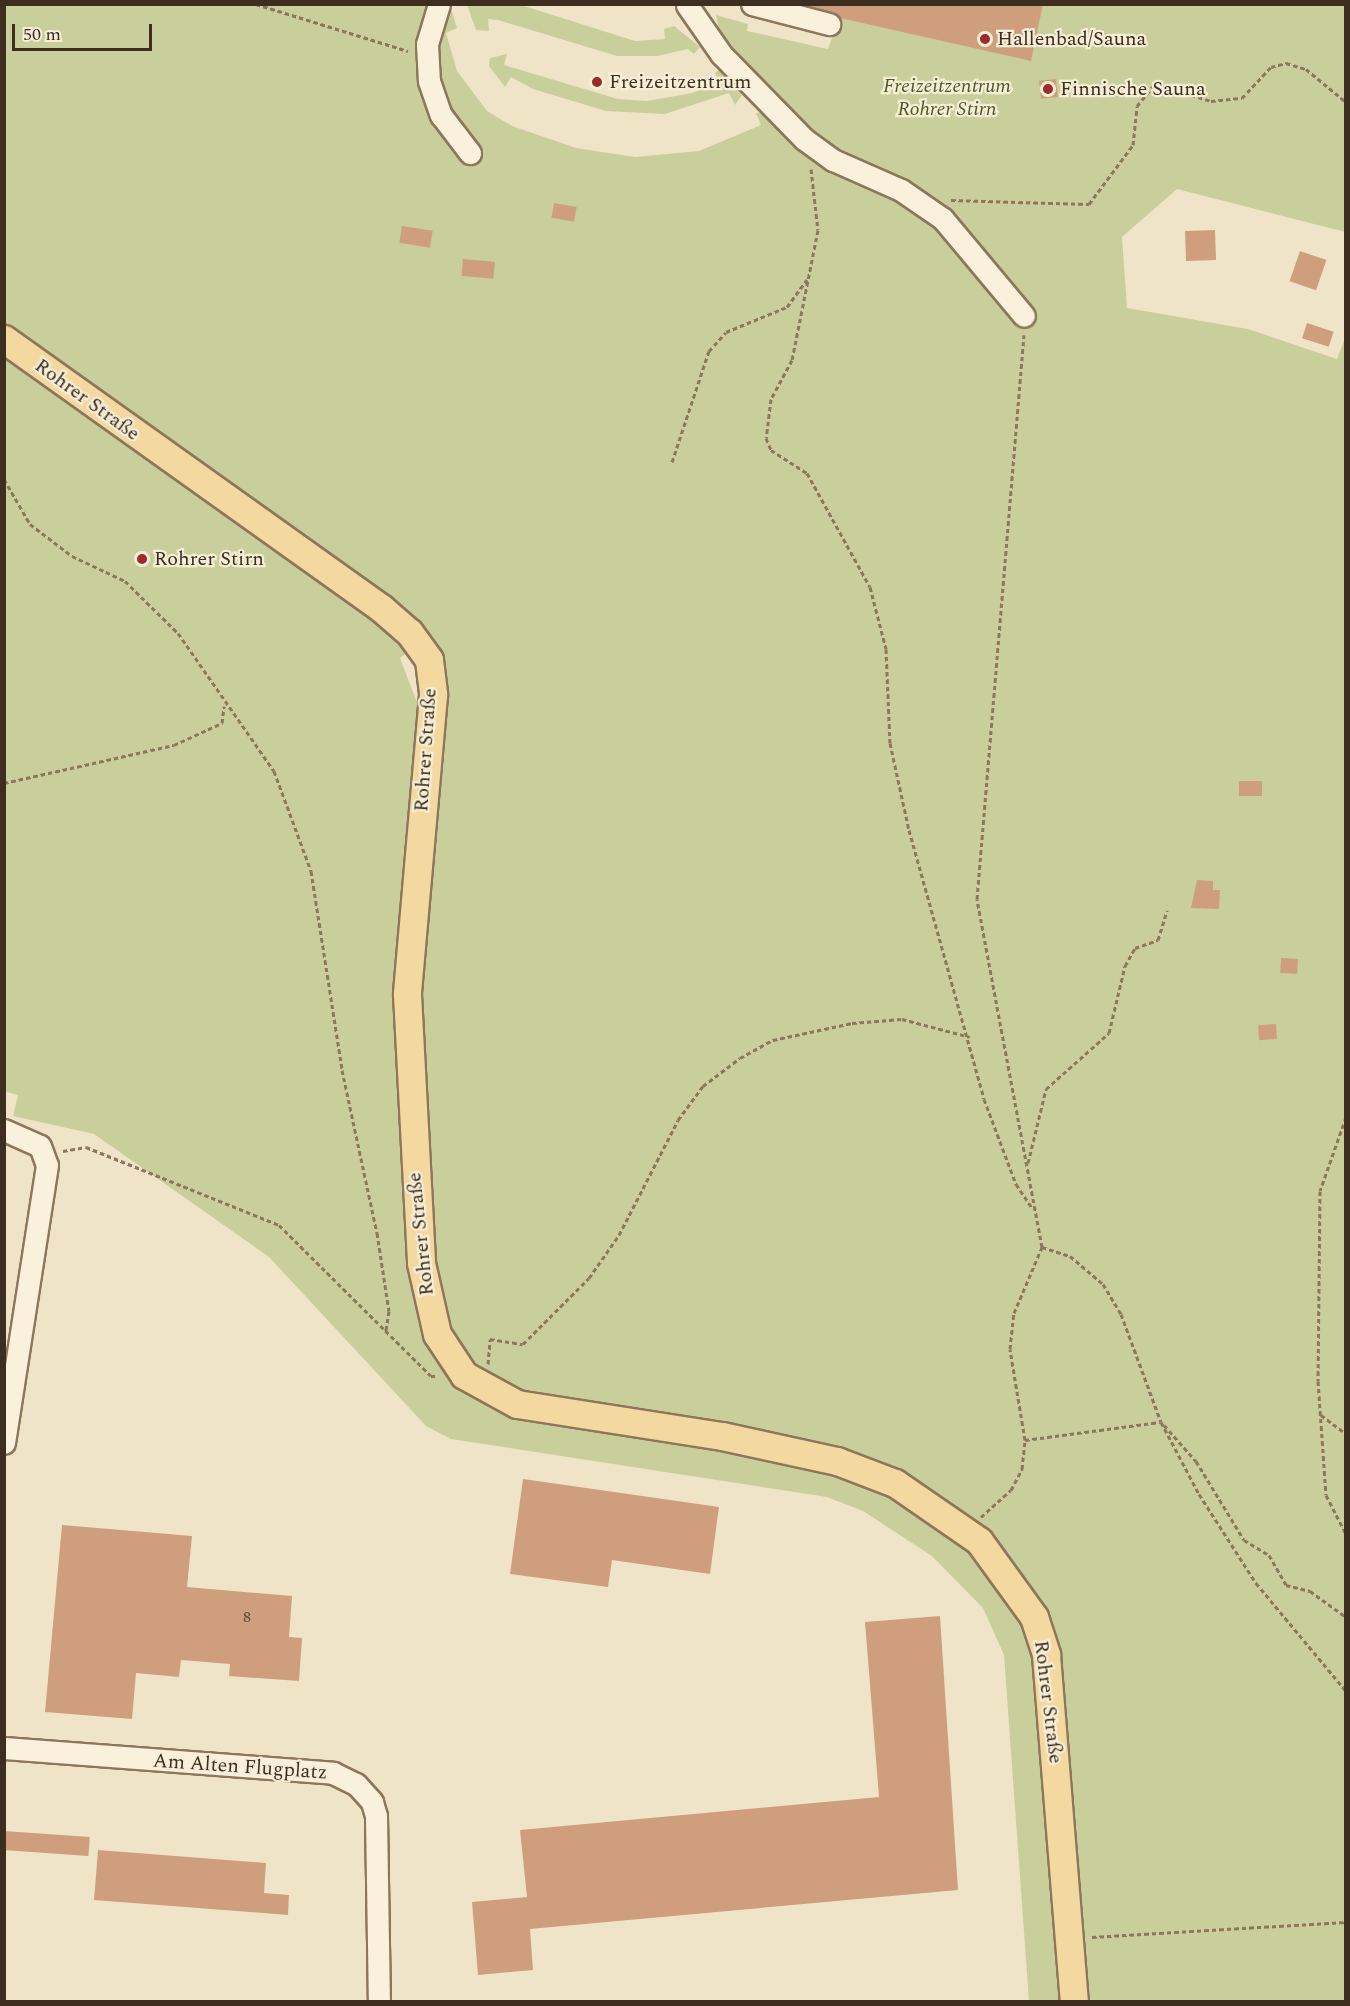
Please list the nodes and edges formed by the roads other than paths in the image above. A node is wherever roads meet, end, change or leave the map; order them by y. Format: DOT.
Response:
graph roads {
  1 [pos="439,4"];
  2 [pos="687,4"];
  3 [pos="752,4"];
  4 [pos="829,24"];
  5 [pos="470,153"];
  6 [pos="1023,316"];
  7 [pos="4,339"];
  8 [pos="4,1130"];
  9 [pos="4,1443"];
  10 [pos="4,1748"];
  11 [pos="379,2001"];
  12 [pos="1074,2001"];
  1 -- 5 [label="street"];
  2 -- 6 [label="street"];
  3 -- 4 [label="street"];
  7 -- 12 [label="main road, Rohrer Straße"];
  8 -- 9 [label="street"];
  10 -- 11 [label="street, Am Alten Flugplatz"];
}
